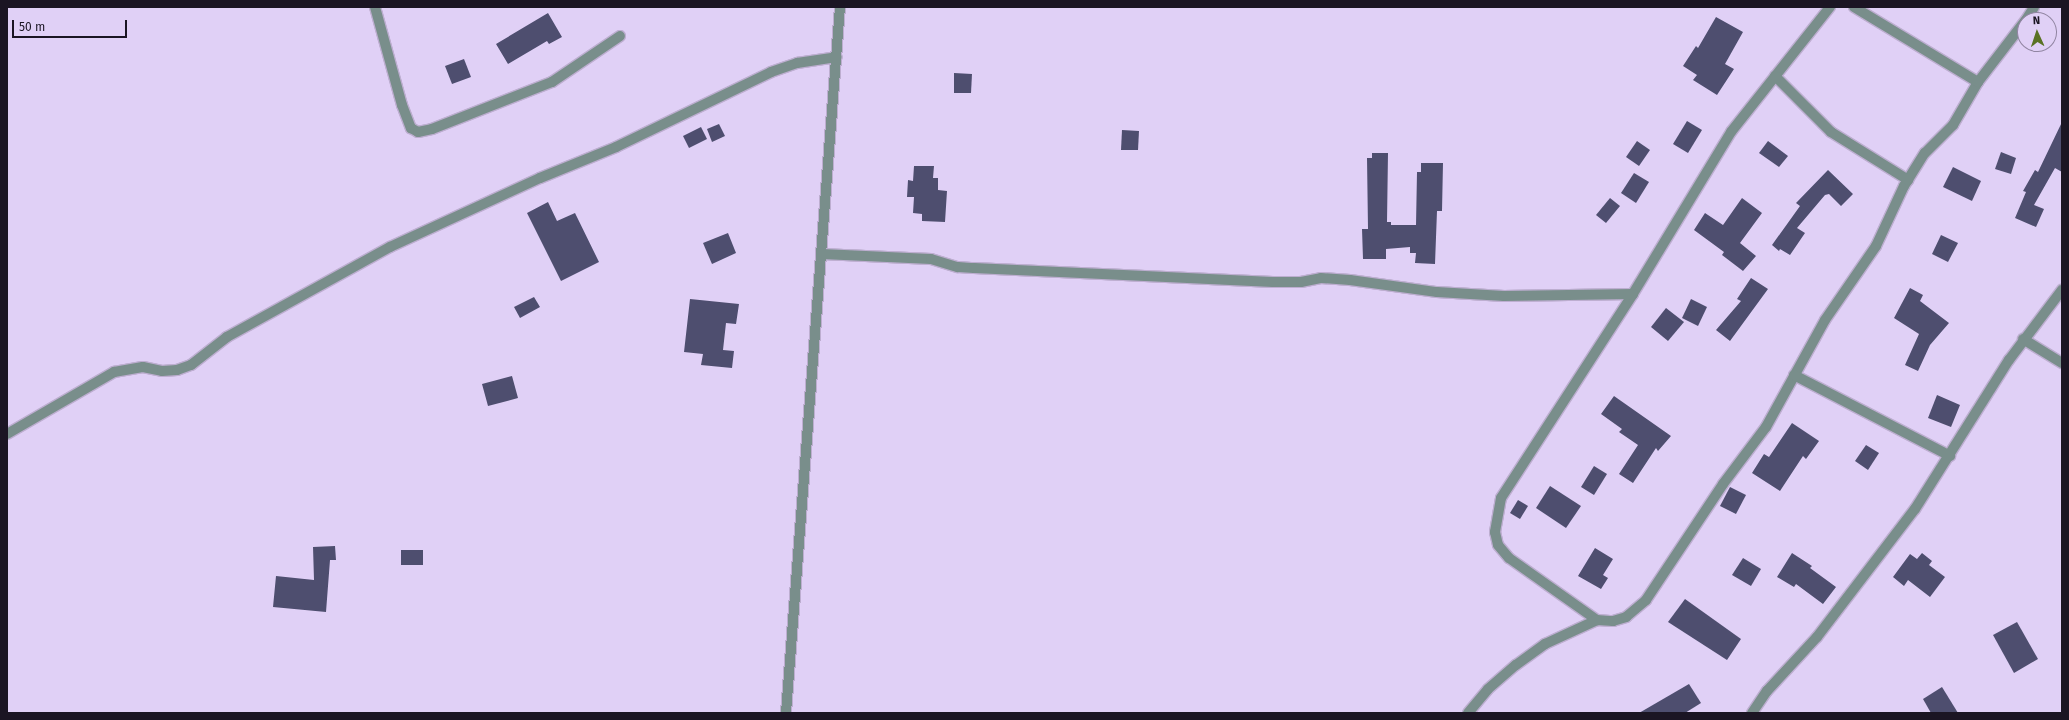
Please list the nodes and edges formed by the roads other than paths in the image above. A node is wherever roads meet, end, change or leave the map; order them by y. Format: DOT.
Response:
graph roads {
  1 [pos="375,7"];
  2 [pos="840,7"];
  3 [pos="1830,7"];
  4 [pos="1854,7"];
  5 [pos="2017,31"];
  6 [pos="620,36"];
  7 [pos="837,57"];
  8 [pos="1775,76"];
  9 [pos="1978,82"];
  10 [pos="1908,180"];
  11 [pos="822,254"];
  12 [pos="2062,290"];
  13 [pos="1633,294"];
  14 [pos="2023,339"];
  15 [pos="2062,363"];
  16 [pos="1794,375"];
  17 [pos="7,434"];
  18 [pos="1950,456"];
  19 [pos="1597,620"];
  20 [pos="786,713"];
  21 [pos="1468,713"];
  22 [pos="1752,713"];
  1 -- 6 [label="street"];
  2 -- 7 [label="street"];
  3 -- 8 [label="street"];
  4 -- 9 [label="street"];
  5 -- 9 [label="street"];
  7 -- 11 [label="street"];
  7 -- 17 [label="street"];
  8 -- 10 [label="street"];
  8 -- 13 [label="street"];
  9 -- 10 [label="street"];
  10 -- 16 [label="street"];
  11 -- 13 [label="street"];
  11 -- 20 [label="street"];
  12 -- 14 [label="street"];
  13 -- 19 [label="street"];
  14 -- 15 [label="street"];
  14 -- 18 [label="street"];
  16 -- 18 [label="street"];
  16 -- 19 [label="street"];
  18 -- 22 [label="street"];
  19 -- 21 [label="street"];
}
